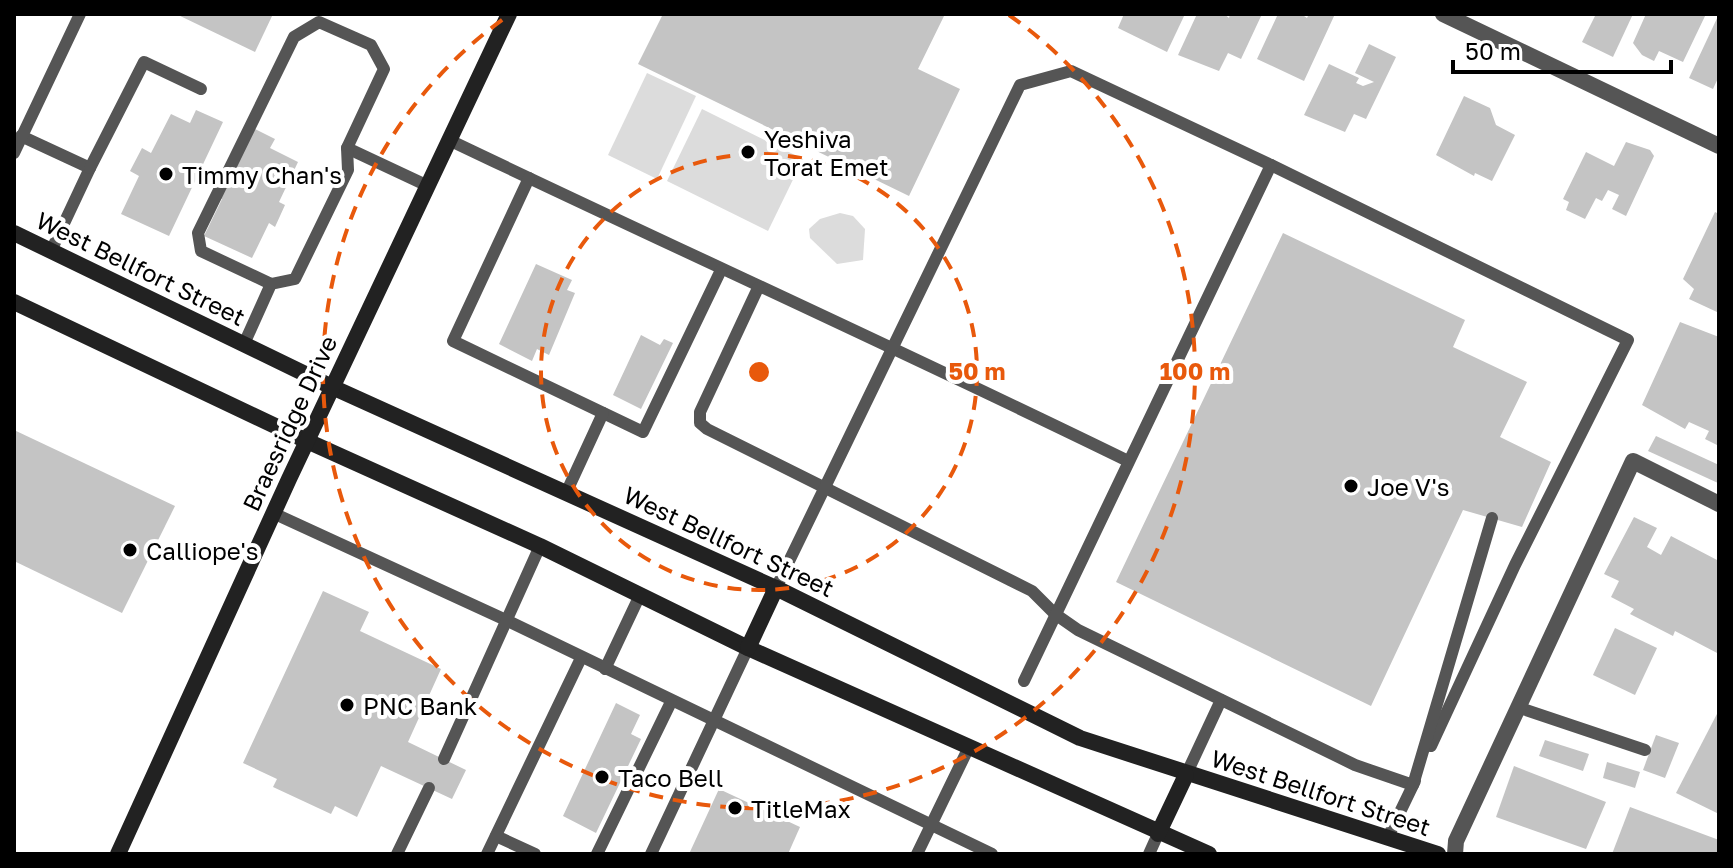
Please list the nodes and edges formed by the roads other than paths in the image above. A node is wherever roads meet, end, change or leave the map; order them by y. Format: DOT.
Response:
graph roads {
  1 [pos="80,14"];
  2 [pos="509,14"];
  3 [pos="1443,14"];
  4 [pos="201,89"];
  5 [pos="21,136"];
  6 [pos="449,140"];
  7 [pos="1719,146"];
  8 [pos="347,148"];
  9 [pos="14,153"];
  10 [pos="1271,165"];
  11 [pos="90,168"];
  12 [pos="529,178"];
  13 [pos="428,186"];
  14 [pos="14,233"];
  15 [pos="51,251"];
  16 [pos="721,270"];
  17 [pos="271,284"];
  18 [pos="758,288"];
  19 [pos="14,302"];
  20 [pos="244,344"];
  21 [pos="893,346"];
  22 [pos="332,387"];
  23 [pos="603,413"];
  24 [pos="307,441"];
  25 [pos="1128,461"];
  26 [pos="825,487"];
  27 [pos="567,491"];
  28 [pos="1719,504"];
  29 [pos="273,513"];
  30 [pos="1492,518"];
  31 [pos="540,546"];
  32 [pos="776,588"];
  33 [pos="640,595"];
  34 [pos="1055,614"];
  35 [pos="508,621"];
  36 [pos="748,648"];
  37 [pos="581,658"];
  38 [pos="605,669"];
  39 [pos="1024,681"];
  40 [pos="1221,700"];
  41 [pos="671,702"];
  42 [pos="1517,707"];
  43 [pos="713,722"];
  44 [pos="969,747"];
  45 [pos="1645,750"];
  46 [pos="444,759"];
  47 [pos="1186,775"];
  48 [pos="1413,785"];
  49 [pos="429,788"];
  50 [pos="931,826"];
  51 [pos="1158,834"];
  52 [pos="496,836"];
  53 [pos="1387,839"];
  54 [pos="118,854"];
  55 [pos="397,854"];
  56 [pos="487,854"];
  57 [pos="535,854"];
  58 [pos="597,854"];
  59 [pos="651,854"];
  60 [pos="917,854"];
  61 [pos="992,854"];
  62 [pos="1149,854"];
  63 [pos="1209,854"];
  64 [pos="1438,854"];
  65 [pos="1455,854"];
  1 -- 5 [label="lane"];
  2 -- 6 [label="main road, Braesridge Drive"];
  3 -- 7 [label="street"];
  4 -- 11 [label="lane"];
  5 -- 9 [label="lane"];
  5 -- 11 [label="lane"];
  6 -- 12 [label="lane"];
  6 -- 13 [label="main road, Braesridge Drive"];
  8 -- 13 [label="lane"];
  8 -- 17 [label="lane"];
  8 -- 17 [label="lane"];
  10 -- 21 [label="lane"];
  10 -- 25 [label="lane"];
  10 -- 48 [label="lane"];
  11 -- 15 [label="lane"];
  12 -- 16 [label="lane"];
  12 -- 23 [label="lane"];
  13 -- 22 [label="main road, Braesridge Drive"];
  14 -- 15 [label="main road, West Bellfort Street"];
  15 -- 20 [label="main road, West Bellfort Street"];
  16 -- 18 [label="lane"];
  16 -- 23 [label="lane"];
  17 -- 20 [label="lane"];
  18 -- 21 [label="lane"];
  18 -- 26 [label="lane"];
  19 -- 24 [label="main road"];
  20 -- 22 [label="main road, West Bellfort Street"];
  21 -- 25 [label="lane"];
  21 -- 26 [label="lane"];
  22 -- 24 [label="main road, Braesridge Drive"];
  22 -- 27 [label="main road, West Bellfort Street"];
  23 -- 27 [label="lane"];
  24 -- 29 [label="main road, Braesridge Drive"];
  24 -- 31 [label="main road"];
  25 -- 34 [label="lane"];
  26 -- 32 [label="lane"];
  26 -- 34 [label="lane"];
  27 -- 32 [label="main road, West Bellfort Street"];
  28 -- 42 [label="street"];
  29 -- 35 [label="lane"];
  29 -- 54 [label="main road, Braesridge Drive"];
  30 -- 48 [label="lane"];
  31 -- 33 [label="main road"];
  31 -- 35 [label="lane"];
  32 -- 36 [label="main road"];
  32 -- 47 [label="main road, West Bellfort Street"];
  33 -- 36 [label="main road"];
  33 -- 38 [label="lane"];
  34 -- 39 [label="lane"];
  34 -- 40 [label="lane"];
  35 -- 37 [label="lane"];
  35 -- 46 [label="lane"];
  36 -- 43 [label="lane"];
  36 -- 44 [label="main road"];
  37 -- 38 [label="lane"];
  37 -- 52 [label="lane"];
  38 -- 41 [label="lane"];
  40 -- 47 [label="lane"];
  40 -- 48 [label="lane"];
  41 -- 43 [label="lane"];
  41 -- 58 [label="lane"];
  42 -- 45 [label="lane"];
  42 -- 65 [label="street"];
  43 -- 50 [label="lane"];
  43 -- 59 [label="lane"];
  44 -- 50 [label="lane"];
  44 -- 51 [label="main road"];
  47 -- 51 [label="main road"];
  47 -- 53 [label="main road, West Bellfort Street"];
  48 -- 53 [label="lane"];
  49 -- 55 [label="lane"];
  50 -- 60 [label="lane"];
  50 -- 61 [label="lane"];
  51 -- 62 [label="lane"];
  51 -- 63 [label="main road"];
  52 -- 56 [label="lane"];
  52 -- 57 [label="lane"];
  53 -- 64 [label="main road, West Bellfort Street"];
}
